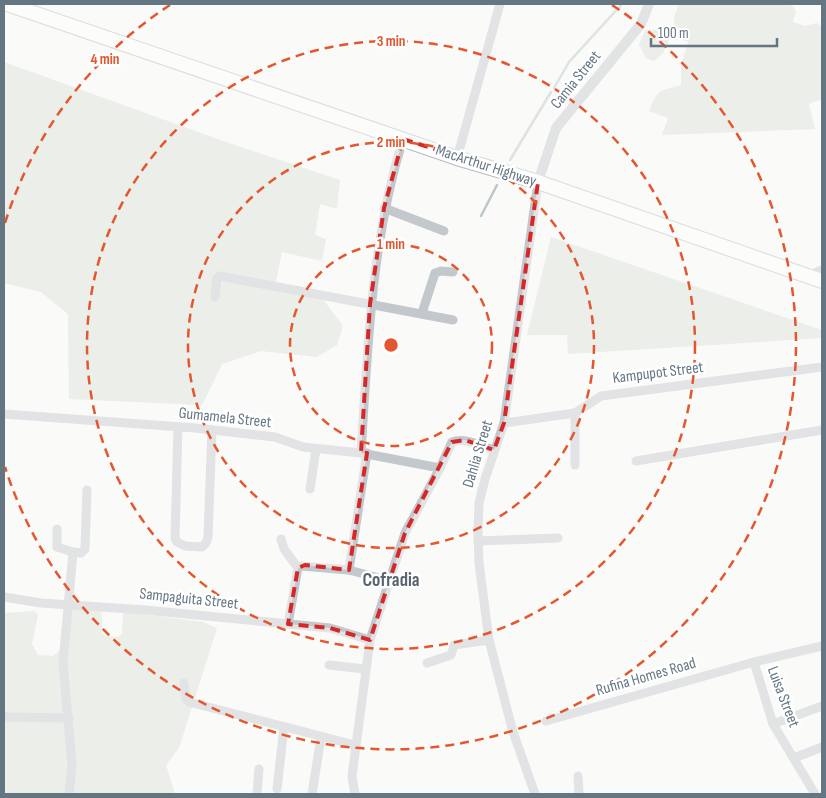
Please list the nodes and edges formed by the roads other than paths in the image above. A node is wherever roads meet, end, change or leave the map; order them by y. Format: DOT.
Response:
graph roads {
  1 [pos="7,4"];
  2 [pos="500,4"];
  3 [pos="650,4"];
  4 [pos="403,140"];
  5 [pos="457,158"];
  6 [pos="538,182"];
  7 [pos="384,208"];
  8 [pos="444,231"];
  9 [pos="822,270"];
  10 [pos="454,272"];
  11 [pos="808,276"];
  12 [pos="822,281"];
  13 [pos="215,297"];
  14 [pos="370,304"];
  15 [pos="422,313"];
  16 [pos="453,320"];
  17 [pos="822,367"];
  18 [pos="575,413"];
  19 [pos="4,414"];
  20 [pos="504,423"];
  21 [pos="178,427"];
  22 [pos="212,430"];
  23 [pos="822,430"];
  24 [pos="316,449"];
  25 [pos="494,450"];
  26 [pos="364,453"];
  27 [pos="636,461"];
  28 [pos="575,464"];
  29 [pos="440,468"];
  30 [pos="310,489"];
  31 [pos="87,490"];
  32 [pos="57,529"];
  33 [pos="558,538"];
  34 [pos="281,539"];
  35 [pos="478,541"];
  36 [pos="73,552"];
  37 [pos="298,568"];
  38 [pos="349,570"];
  39 [pos="390,581"];
  40 [pos="4,597"];
  41 [pos="67,606"];
  42 [pos="288,624"];
  43 [pos="370,640"];
  44 [pos="489,640"];
  45 [pos="822,646"];
  46 [pos="754,662"];
  47 [pos="427,663"];
  48 [pos="329,665"];
  49 [pos="365,669"];
  50 [pos="184,683"];
  51 [pos="822,706"];
  52 [pos="4,718"];
  53 [pos="69,718"];
  54 [pos="546,721"];
  55 [pos="774,724"];
  56 [pos="284,727"];
  57 [pos="321,737"];
  58 [pos="355,745"];
  59 [pos="822,747"];
  60 [pos="794,758"];
  61 [pos="259,770"];
  62 [pos="578,776"];
  63 [pos="277,789"];
  64 [pos="817,792"];
  65 [pos="69,794"];
  66 [pos="257,794"];
  67 [pos="312,794"];
  68 [pos="355,794"];
  69 [pos="535,794"];
  70 [pos="579,794"];
  1 -- 4 [label="highway, MacArthur Highway"];
  2 -- 5 [label="street"];
  3 -- 6 [label="street, Camia Street"];
  4 -- 5 [label="highway, MacArthur Highway"];
  4 -- 7 [label="street"];
  5 -- 6 [label="highway, MacArthur Highway"];
  6 -- 11 [label="highway, MacArthur Highway"];
  6 -- 20 [label="street, Dahlia Street"];
  7 -- 8 [label="street"];
  7 -- 14 [label="street"];
  9 -- 11 [label="street"];
  10 -- 15 [label="street"];
  11 -- 12 [label="highway, MacArthur Highway"];
  13 -- 14 [label="street"];
  14 -- 15 [label="street"];
  14 -- 26 [label="street"];
  15 -- 16 [label="street"];
  17 -- 18 [label="street, Kampupot Street"];
  18 -- 20 [label="street, Kampupot Street"];
  18 -- 28 [label="street"];
  19 -- 21 [label="street, Gumamela Street"];
  20 -- 25 [label="street, Dahlia Street"];
  21 -- 22 [label="street, Gumamela Street"];
  21 -- 22 [label="street"];
  22 -- 24 [label="street, Gumamela Street"];
  23 -- 27 [label="street"];
  24 -- 26 [label="street, Gumamela Street"];
  24 -- 30 [label="street"];
  25 -- 29 [label="street"];
  25 -- 35 [label="street, Dahlia Street"];
  26 -- 29 [label="street, Gumamela Street"];
  26 -- 38 [label="street"];
  29 -- 39 [label="street"];
  31 -- 36 [label="street"];
  32 -- 36 [label="street"];
  33 -- 35 [label="street"];
  34 -- 37 [label="street"];
  35 -- 44 [label="street, Dahlia Street"];
  36 -- 41 [label="street"];
  37 -- 38 [label="street"];
  37 -- 42 [label="street"];
  38 -- 39 [label="street"];
  39 -- 43 [label="street"];
  40 -- 41 [label="street, Sampaguita Street"];
  41 -- 42 [label="street, Sampaguita Street"];
  41 -- 53 [label="street"];
  42 -- 43 [label="street, Sampaguita Street"];
  43 -- 49 [label="street"];
  44 -- 47 [label="street"];
  44 -- 69 [label="street, Dahlia Street"];
  45 -- 46 [label="street, Rufina Homes Road"];
  46 -- 54 [label="street, Rufina Homes Road"];
  46 -- 55 [label="street, Luisa Street"];
  48 -- 49 [label="street"];
  49 -- 58 [label="street"];
  50 -- 56 [label="street"];
  51 -- 55 [label="street"];
  52 -- 53 [label="street"];
  53 -- 65 [label="street"];
  55 -- 60 [label="street, Luisa Street"];
  56 -- 57 [label="street"];
  56 -- 63 [label="street"];
  57 -- 58 [label="street"];
  57 -- 67 [label="street"];
  58 -- 68 [label="street"];
  59 -- 60 [label="street"];
  60 -- 64 [label="street, Luisa Street"];
  61 -- 66 [label="street"];
  62 -- 70 [label="street"];
}
